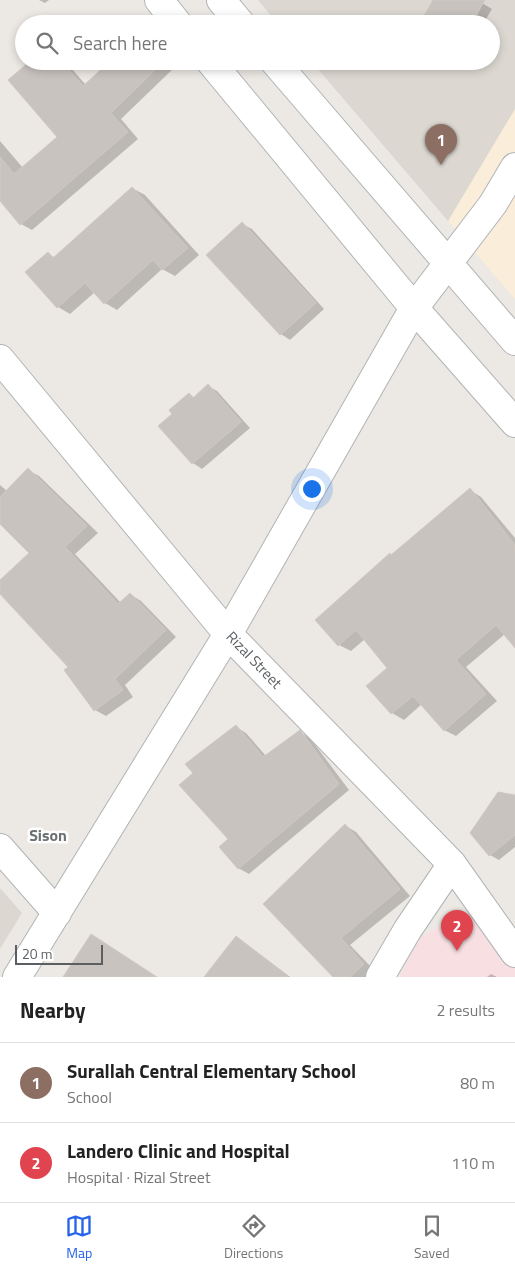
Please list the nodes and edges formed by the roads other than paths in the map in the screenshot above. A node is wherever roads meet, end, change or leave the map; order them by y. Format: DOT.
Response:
graph roads {
  1 [pos="159,0"];
  2 [pos="221,0"];
  3 [pos="171,15"];
  4 [pos="234,15"];
  5 [pos="217,70"];
  6 [pos="282,70"];
  7 [pos="515,167"];
  8 [pos="449,263"];
  9 [pos="414,308"];
  10 [pos="515,341"];
  11 [pos="0,359"];
  12 [pos="515,423"];
  13 [pos="228,634"];
  14 [pos="0,848"];
  15 [pos="452,864"];
  16 [pos="56,913"];
  17 [pos="515,953"];
  18 [pos="17,977"];
  19 [pos="380,977"];
  1 -- 3 [label="street"];
  2 -- 4 [label="street"];
  5 -- 9 [label="street"];
  6 -- 8 [label="street"];
  7 -- 8 [label="street"];
  8 -- 9 [label="street"];
  8 -- 10 [label="street"];
  9 -- 12 [label="street"];
  9 -- 13 [label="street"];
  11 -- 13 [label="street, Rizal Street"];
  13 -- 15 [label="street, Rizal Street"];
  13 -- 16 [label="street"];
  14 -- 16 [label="street"];
  15 -- 17 [label="street, Rizal Street"];
  15 -- 19 [label="street"];
  16 -- 18 [label="street"];
}
